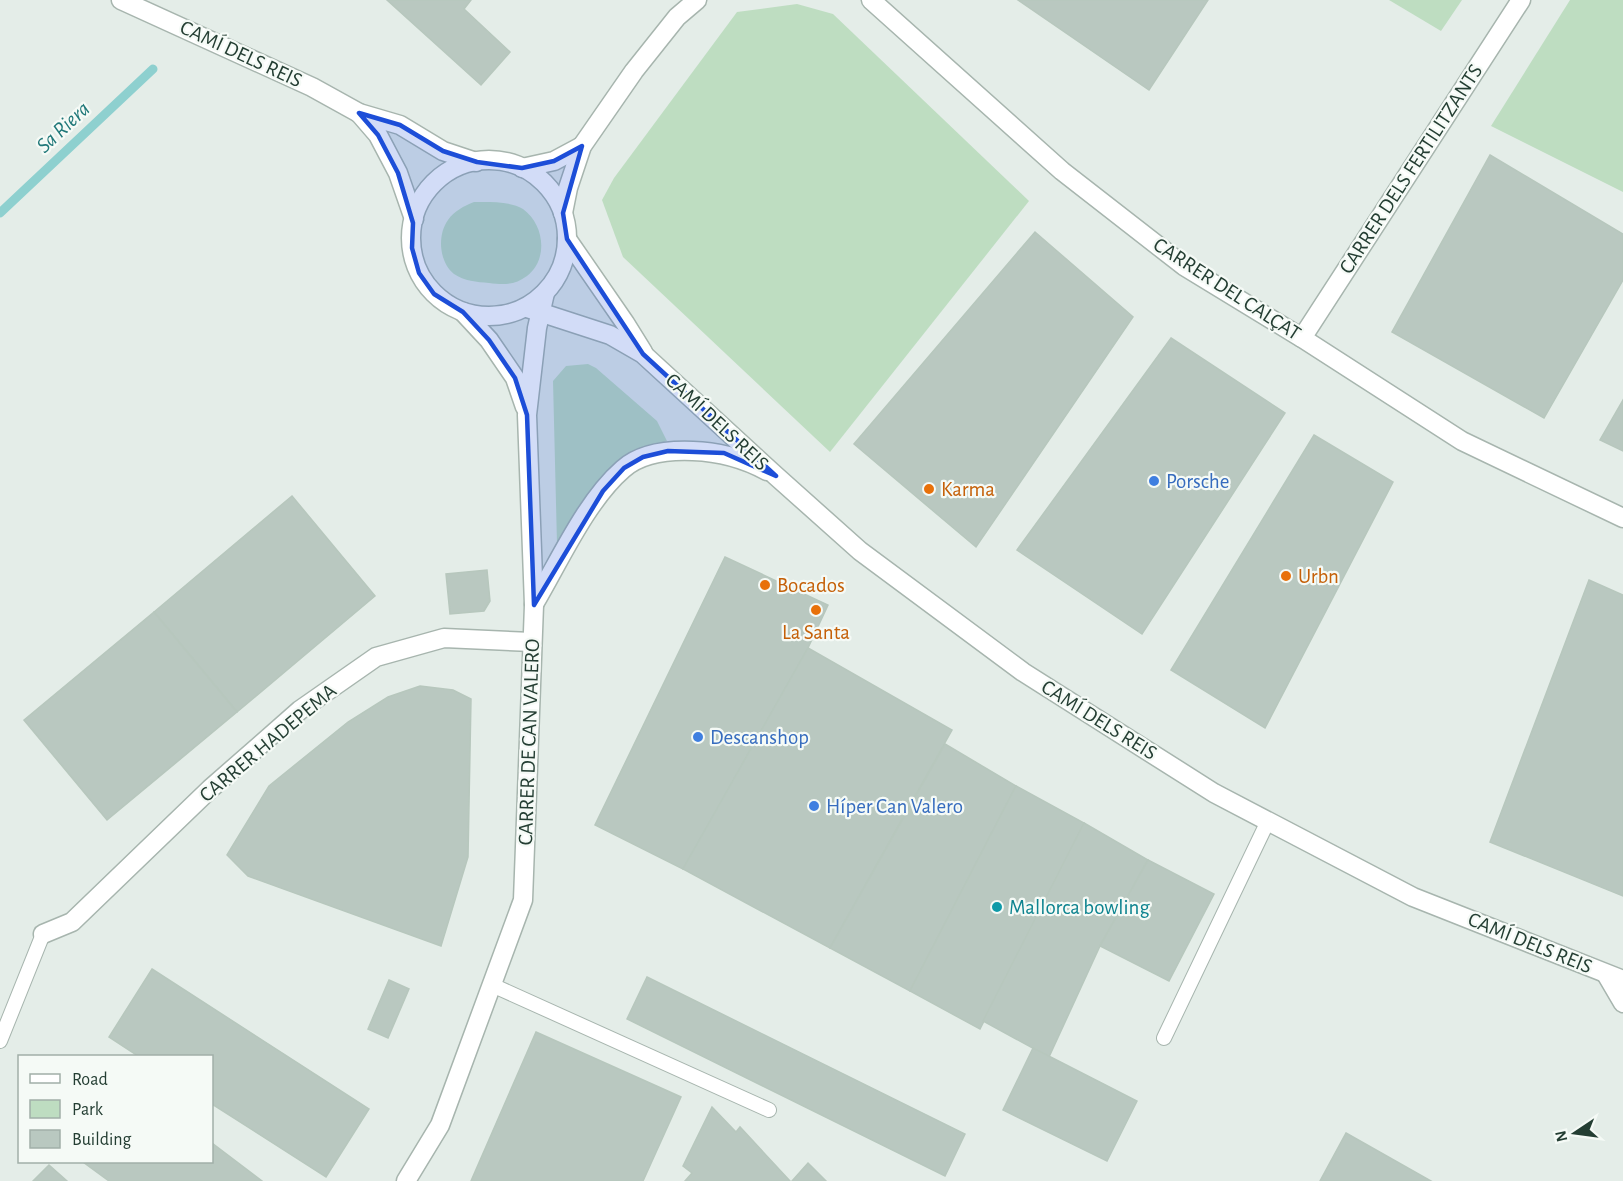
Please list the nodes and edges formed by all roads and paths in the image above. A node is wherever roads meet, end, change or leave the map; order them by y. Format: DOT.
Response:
graph roads {
  1 [pos="122,0"];
  2 [pos="697,0"];
  3 [pos="871,0"];
  4 [pos="1521,0"];
  5 [pos="359,113"];
  6 [pos="582,146"];
  7 [pos="477,162"];
  8 [pos="522,168"];
  9 [pos="563,213"];
  10 [pos="414,219"];
  11 [pos="567,239"];
  12 [pos="534,310"];
  13 [pos="463,312"];
  14 [pos="1302,338"];
  15 [pos="644,354"];
  16 [pos="527,415"];
  17 [pos="776,476"];
  18 [pos="1623,518"];
  19 [pos="534,605"];
  20 [pos="532,642"];
  21 [pos="1268,821"];
  22 [pos="43,934"];
  23 [pos="1615,977"];
  24 [pos="492,986"];
  25 [pos="1623,1003"];
  26 [pos="1164,1038"];
  27 [pos="0,1041"];
  28 [pos="770,1110"];
  29 [pos="406,1181"];
  1 -- 5 [label="street, CAMÍ DELS REIS"];
  2 -- 6 [label="street"];
  3 -- 14 [label="street, CARRER DEL CALÇAT"];
  4 -- 14 [label="street, CARRER DELS FERTILITZANTS"];
  5 -- 7 [label="street"];
  5 -- 10 [label="street"];
  6 -- 8 [label="street"];
  6 -- 9 [label="street"];
  7 -- 8 [label="street"];
  7 -- 10 [label="street"];
  8 -- 9 [label="street"];
  9 -- 11 [label="street"];
  10 -- 13 [label="street"];
  11 -- 12 [label="street"];
  11 -- 15 [label="street"];
  12 -- 13 [label="street"];
  12 -- 15 [label="street"];
  12 -- 16 [label="street"];
  13 -- 16 [label="street"];
  14 -- 18 [label="street, CARRER DEL CALÇAT"];
  15 -- 17 [label="street, CAMÍ DELS REIS"];
  16 -- 19 [label="street"];
  17 -- 19 [label="street, CARRER DE CAN VALERO"];
  17 -- 21 [label="street, CAMÍ DELS REIS"];
  19 -- 20 [label="street, CARRER DE CAN VALERO"];
  20 -- 22 [label="street, CARRER HADEPEMA"];
  20 -- 24 [label="street, CARRER DE CAN VALERO"];
  21 -- 23 [label="street, CAMÍ DELS REIS"];
  21 -- 26 [label="lane"];
  22 -- 27 [label="lane"];
  23 -- 25 [label="street"];
  24 -- 28 [label="lane"];
  24 -- 29 [label="street, CARRER DE CAN VALERO"];
}
